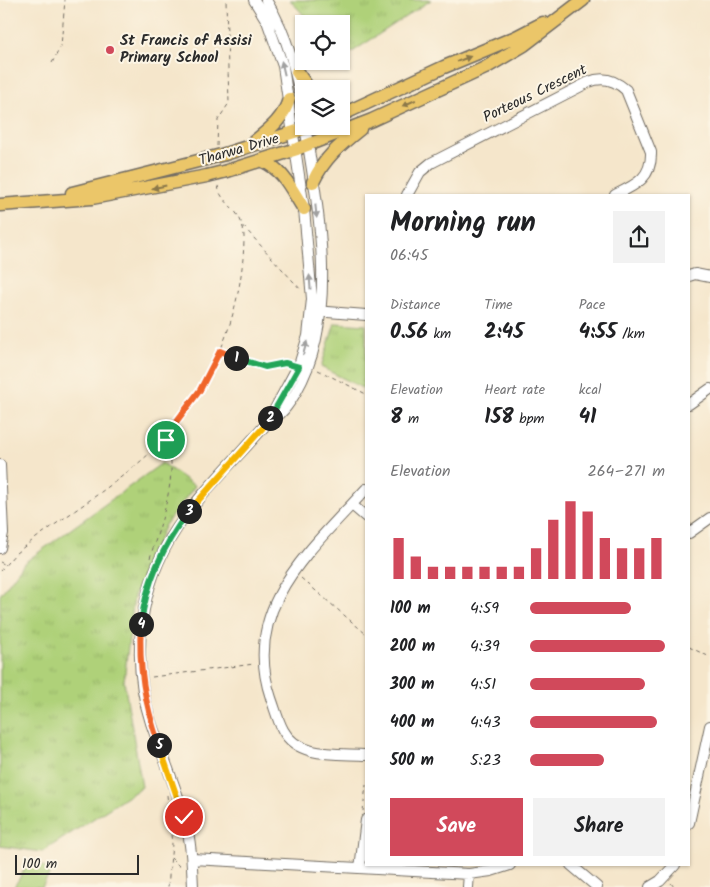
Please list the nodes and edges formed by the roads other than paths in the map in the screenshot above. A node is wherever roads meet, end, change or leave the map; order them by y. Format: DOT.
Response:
graph roads {
  1 [pos="254,0"];
  2 [pos="266,0"];
  3 [pos="582,1"];
  4 [pos="296,72"];
  5 [pos="297,80"];
  6 [pos="302,80"];
  7 [pos="289,99"];
  8 [pos="295,110"];
  9 [pos="350,111"];
  10 [pos="372,120"];
  11 [pos="295,131"];
  12 [pos="304,135"];
  13 [pos="302,147"];
  14 [pos="244,150"];
  15 [pos="263,161"];
  16 [pos="313,182"];
  17 [pos="408,194"];
  18 [pos="617,194"];
  19 [pos="20,203"];
  20 [pos="0,205"];
  21 [pos="304,209"];
  22 [pos="690,276"];
  23 [pos="710,276"];
  24 [pos="317,311"];
  25 [pos="365,315"];
  26 [pos="710,389"];
  27 [pos="690,403"];
  28 [pos="0,465"];
  29 [pos="365,490"];
  30 [pos="352,505"];
  31 [pos="365,517"];
  32 [pos="710,518"];
  33 [pos="690,532"];
  34 [pos="0,548"];
  35 [pos="710,726"];
  36 [pos="365,754"];
  37 [pos="690,818"];
  38 [pos="365,828"];
  39 [pos="192,859"];
  40 [pos="507,866"];
  41 [pos="572,866"];
  42 [pos="674,866"];
  43 [pos="360,868"];
  44 [pos="469,874"];
  45 [pos="193,887"];
  46 [pos="468,887"];
  47 [pos="597,887"];
  48 [pos="650,887"];
  7 -- 1 [label="street, one-way"];
  2 -- 4 [label="street"];
  9 -- 3 [label="main road, Tharwa Drive, one-way"];
  3 -- 10 [label="main road, Tharwa Drive, one-way"];
  4 -- 5 [label="street"];
  4 -- 6 [label="main road"];
  7 -- 8 [label="street"];
  7 -- 14 [label="main road"];
  10 -- 13 [label="main road, Tharwa Drive"];
  10 -- 16 [label="main road"];
  11 -- 14 [label="main road, Tharwa Drive"];
  12 -- 13 [label="street"];
  13 -- 15 [label="main road, Tharwa Drive"];
  13 -- 16 [label="street"];
  13 -- 21 [label="street"];
  14 -- 19 [label="main road, Tharwa Drive"];
  15 -- 19 [label="main road, Tharwa Drive, one-way"];
  15 -- 21 [label="main road"];
  16 -- 24 [label="street, one-way"];
  17 -- 18 [label="street, Porteous Crescent"];
  19 -- 20 [label="main road, Tharwa Drive"];
  24 -- 21 [label="street, one-way"];
  22 -- 23 [label="street"];
  24 -- 25 [label="street"];
  24 -- 39 [label="street"];
  26 -- 27 [label="street"];
  28 -- 34 [label="street"];
  29 -- 30 [label="street"];
  30 -- 31 [label="street"];
  30 -- 36 [label="street"];
  32 -- 33 [label="street"];
  35 -- 37 [label="street"];
  38 -- 43 [label="street"];
  39 -- 43 [label="street"];
  39 -- 45 [label="street"];
  40 -- 44 [label="street"];
  41 -- 47 [label="street"];
  42 -- 48 [label="street"];
  43 -- 44 [label="street"];
  44 -- 46 [label="street"];
}
